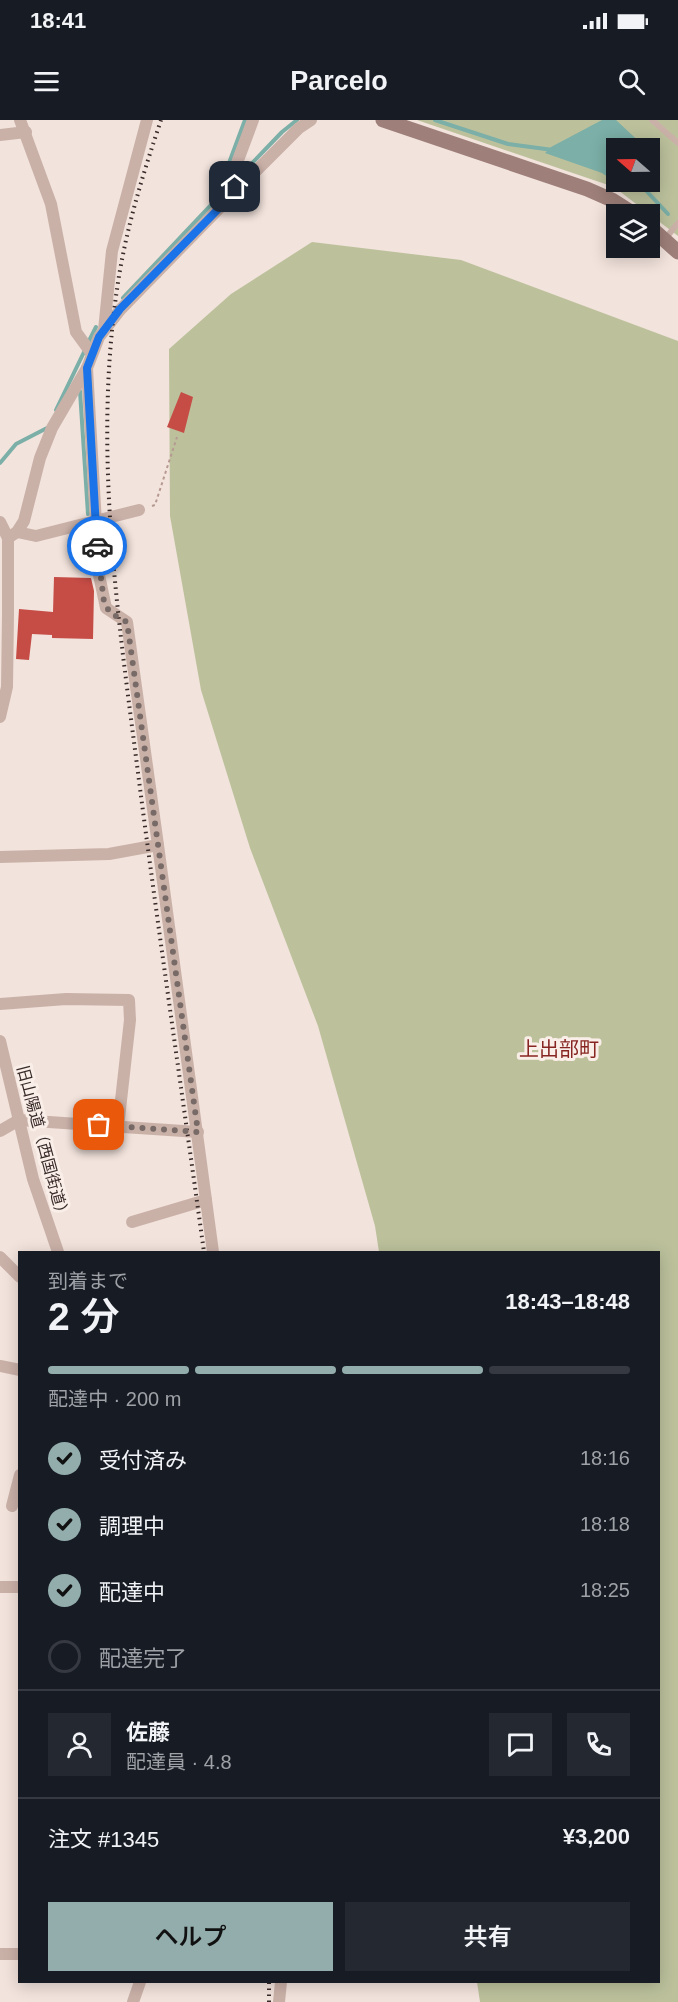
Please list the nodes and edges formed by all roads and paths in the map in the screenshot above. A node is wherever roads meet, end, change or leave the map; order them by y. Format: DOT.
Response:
graph roads {
  1 [pos="20,120"];
  2 [pos="147,120"];
  3 [pos="253,120"];
  4 [pos="311,120"];
  5 [pos="383,120"];
  6 [pos="652,120"];
  7 [pos="26,132"];
  8 [pos="0,135"];
  9 [pos="678,143"];
  10 [pos="234,186"];
  11 [pos="618,204"];
  12 [pos="672,230"];
  13 [pos="678,252"];
  14 [pos="104,330"];
  15 [pos="88,350"];
  16 [pos="87,368"];
  17 [pos="177,437"];
  18 [pos="156,502"];
  19 [pos="139,510"];
  20 [pos="95,521"];
  21 [pos="0,522"];
  22 [pos="12,535"];
  23 [pos="4,615"];
  24 [pos="0,717"];
  25 [pos="158,845"];
  26 [pos="0,856"];
  27 [pos="0,1004"];
  28 [pos="0,1041"];
  29 [pos="19,1120"];
  30 [pos="118,1127"];
  31 [pos="0,1131"];
  32 [pos="198,1132"];
  33 [pos="206,1200"];
  34 [pos="132,1222"];
  35 [pos="58,1251"];
  36 [pos="213,1251"];
  37 [pos="0,1257"];
  38 [pos="18,1274"];
  39 [pos="0,1366"];
  40 [pos="18,1370"];
  41 [pos="18,1483"];
  42 [pos="12,1506"];
  43 [pos="0,1587"];
  44 [pos="18,1587"];
  45 [pos="0,1954"];
  46 [pos="18,1954"];
  47 [pos="140,1983"];
  48 [pos="281,1983"];
  49 [pos="133,2002"];
  50 [pos="279,2002"];
  1 -- 7 [label="street"];
  2 -- 14 [label="street"];
  3 -- 10 [label="street"];
  4 -- 10 [label="street"];
  5 -- 11 [label="main road"];
  6 -- 9 [label="lane"];
  7 -- 8 [label="street"];
  7 -- 15 [label="street"];
  10 -- 14 [label="street"];
  12 -- 13 [label="main road"];
  14 -- 15 [label="street"];
  15 -- 16 [label="street"];
  16 -- 20 [label="street"];
  16 -- 22 [label="street"];
  17 -- 18 [label="path"];
  19 -- 20 [label="street"];
  20 -- 22 [label="street"];
  20 -- 25 [label="street"];
  21 -- 22 [label="street"];
  22 -- 23 [label="street"];
  23 -- 24 [label="street"];
  25 -- 26 [label="street"];
  25 -- 32 [label="street"];
  27 -- 30 [label="street"];
  28 -- 29 [label="street, 旧山陽道（西国街道）"];
  29 -- 30 [label="street"];
  29 -- 31 [label="street"];
  29 -- 35 [label="street, 旧山陽道（西国街道）"];
  30 -- 32 [label="street"];
  32 -- 33 [label="street"];
  33 -- 34 [label="street"];
  33 -- 36 [label="street"];
  37 -- 38 [label="street"];
  39 -- 40 [label="street"];
  41 -- 42 [label="street"];
  43 -- 44 [label="street"];
  45 -- 46 [label="street"];
  47 -- 49 [label="street"];
  48 -- 50 [label="street"];
}
